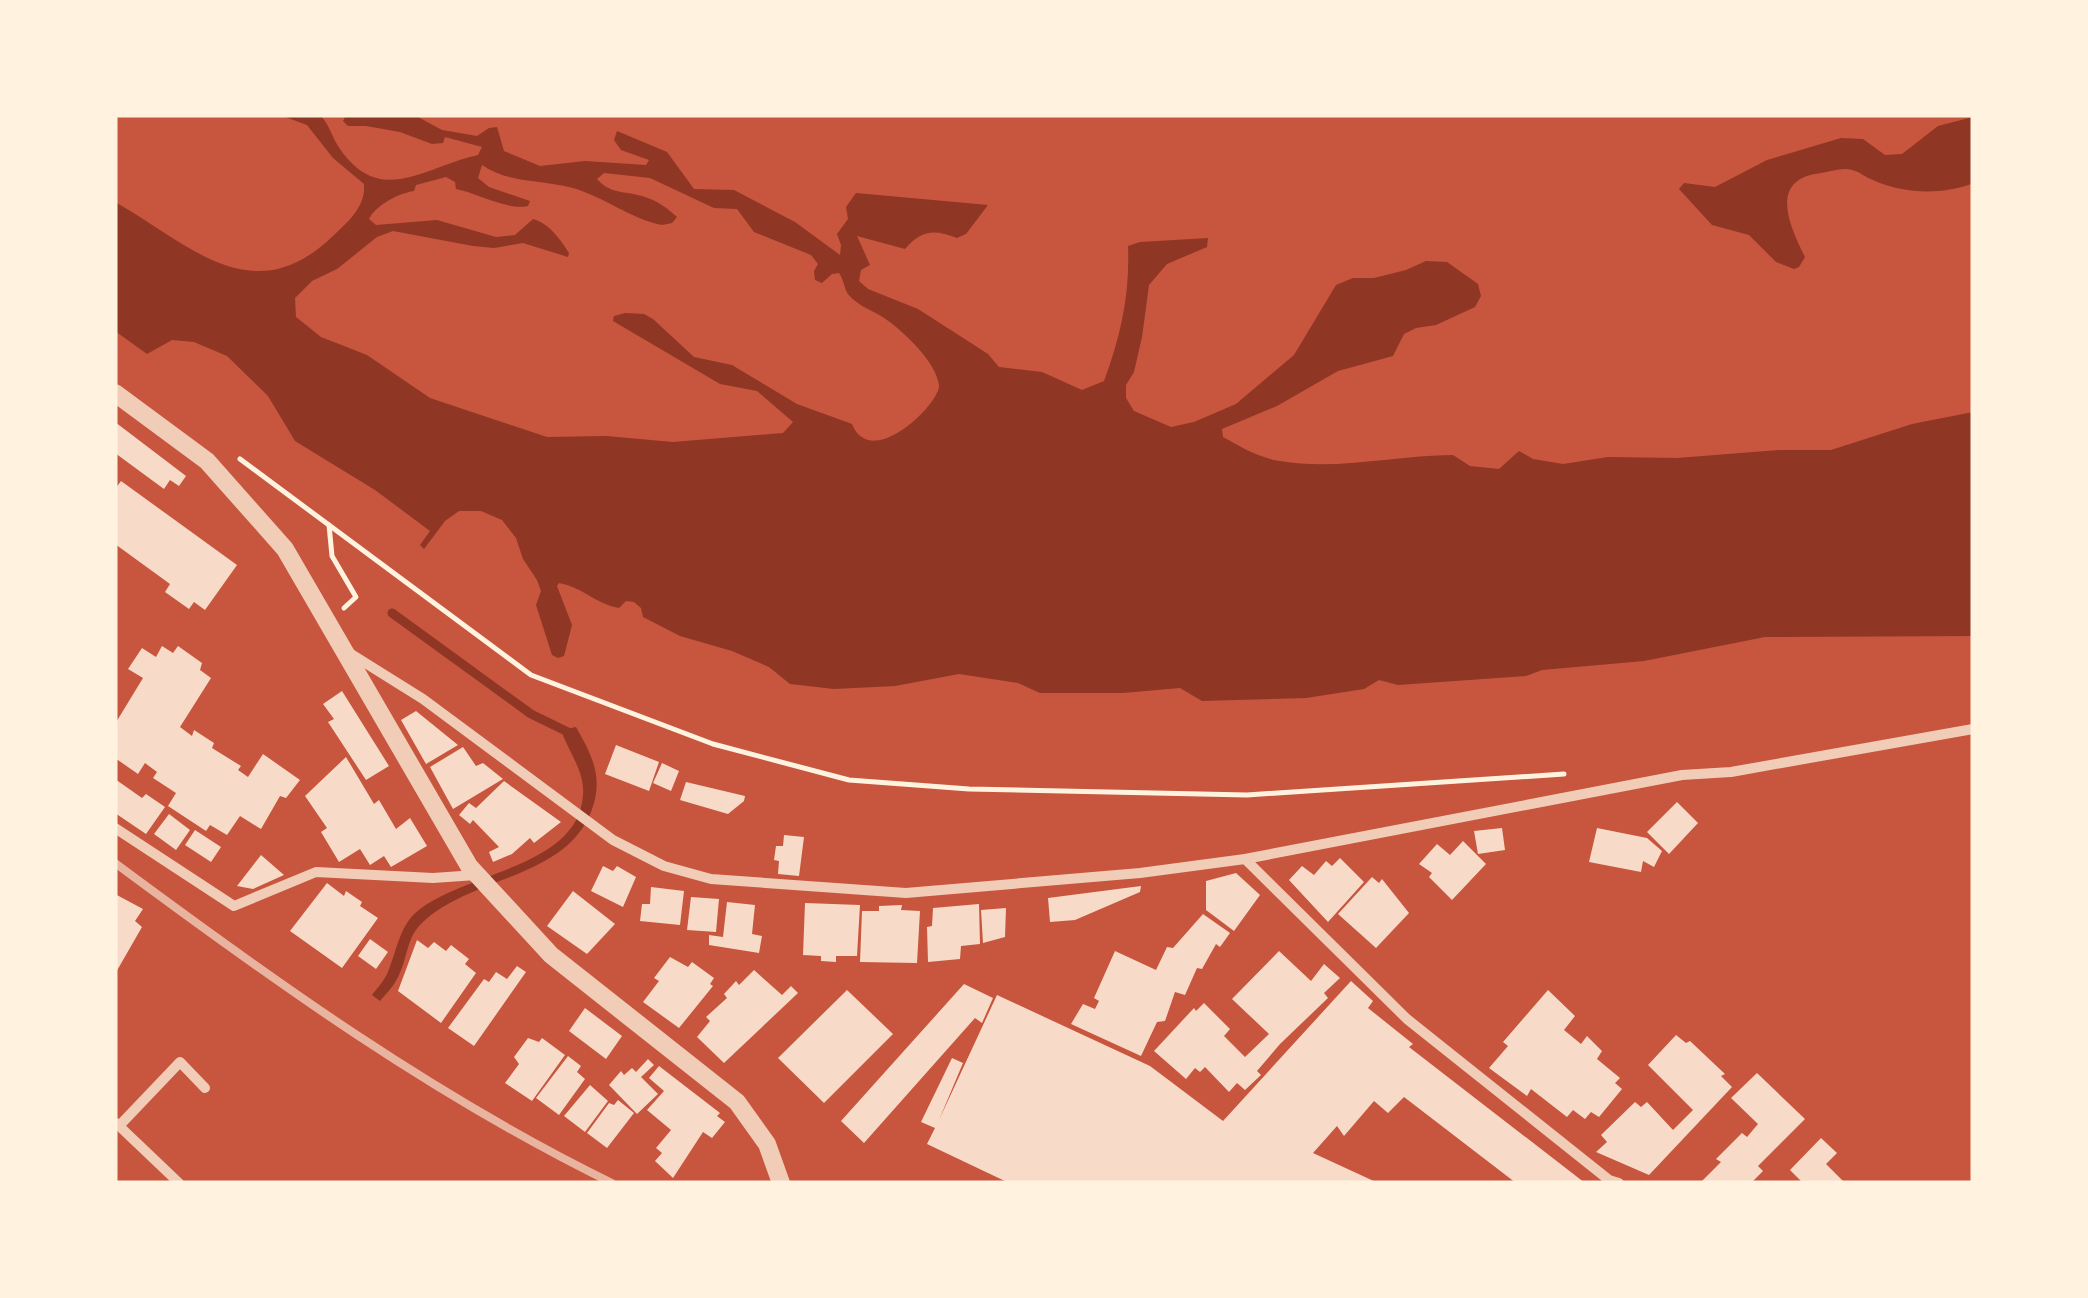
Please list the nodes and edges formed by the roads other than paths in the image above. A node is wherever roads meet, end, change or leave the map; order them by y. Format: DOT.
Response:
graph roads {
  1 [pos="115,394"];
  2 [pos="343,650"];
  3 [pos="1973,730"];
  4 [pos="115,828"];
  5 [pos="1245,859"];
  6 [pos="477,875"];
  7 [pos="205,1088"];
  8 [pos="117,1124"];
  9 [pos="179,1183"];
  10 [pos="782,1183"];
  11 [pos="1620,1183"];
  1 -- 2 [label="street"];
  2 -- 5 [label="street"];
  2 -- 6 [label="street"];
  3 -- 5 [label="street"];
  4 -- 6 [label="street"];
  5 -- 11 [label="street"];
  6 -- 10 [label="street"];
  7 -- 8 [label="street"];
  8 -- 9 [label="street"];
}
